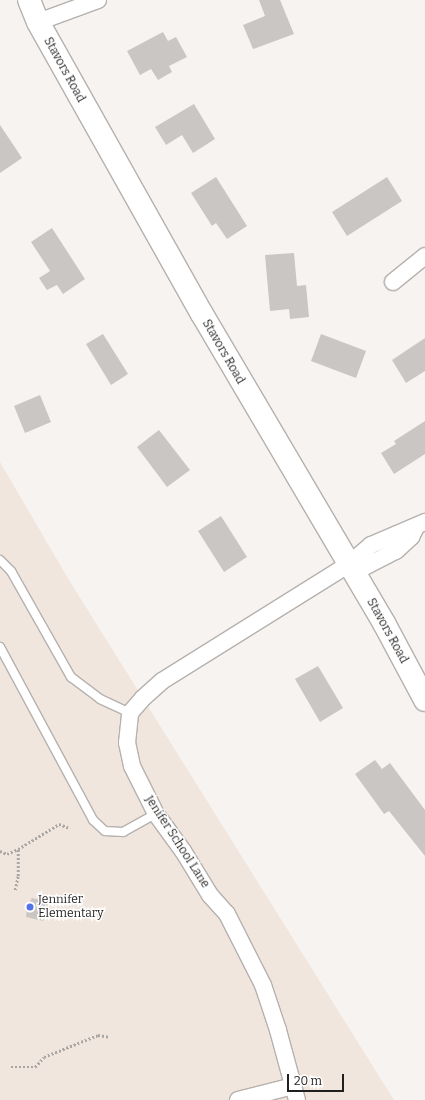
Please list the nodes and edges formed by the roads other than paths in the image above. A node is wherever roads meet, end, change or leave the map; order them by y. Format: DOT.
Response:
graph roads {
  1 [pos="29,0"];
  2 [pos="98,0"];
  3 [pos="38,22"];
  4 [pos="425,256"];
  5 [pos="393,282"];
  6 [pos="421,525"];
  7 [pos="0,560"];
  8 [pos="349,564"];
  9 [pos="0,647"];
  10 [pos="425,700"];
  11 [pos="130,713"];
  12 [pos="156,814"];
  13 [pos="295,1093"];
  14 [pos="238,1100"];
  1 -- 3 [label="street, Stavors Road"];
  2 -- 3 [label="street"];
  3 -- 8 [label="street, Stavors Road"];
  4 -- 5 [label="street"];
  6 -- 8 [label="street"];
  7 -- 11 [label="lane"];
  8 -- 10 [label="street, Stavors Road"];
  8 -- 11 [label="street"];
  9 -- 12 [label="lane"];
  11 -- 12 [label="street, Jenifer School Lane"];
  12 -- 13 [label="street, Jenifer School Lane"];
  13 -- 14 [label="street"];
}
